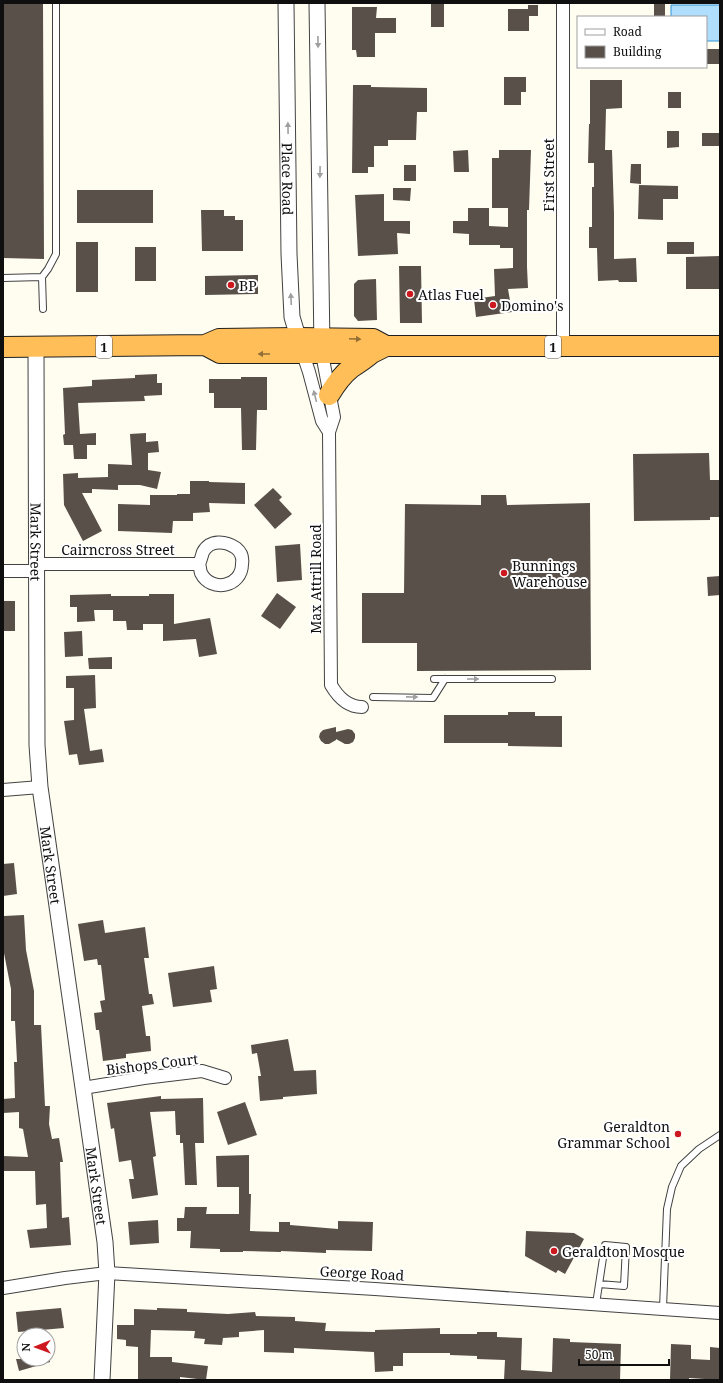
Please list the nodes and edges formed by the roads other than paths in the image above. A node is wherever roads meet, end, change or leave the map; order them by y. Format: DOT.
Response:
graph roads {
  1 [pos="56,3"];
  2 [pos="286,3"];
  3 [pos="317,3"];
  4 [pos="563,3"];
  5 [pos="42,277"];
  6 [pos="3,278"];
  7 [pos="43,309"];
  8 [pos="311,346"];
  9 [pos="720,346"];
  10 [pos="3,347"];
  11 [pos="36,347"];
  12 [pos="563,347"];
  13 [pos="379,350"];
  14 [pos="329,394"];
  15 [pos="329,432"];
  16 [pos="199,564"];
  17 [pos="37,568"];
  18 [pos="3,571"];
  19 [pos="434,679"];
  20 [pos="445,679"];
  21 [pos="552,679"];
  22 [pos="373,697"];
  23 [pos="363,707"];
  24 [pos="40,787"];
  25 [pos="3,790"];
  26 [pos="225,1078"];
  27 [pos="83,1088"];
  28 [pos="720,1135"];
  29 [pos="106,1274"];
  30 [pos="599,1284"];
  31 [pos="3,1288"];
  32 [pos="596,1304"];
  33 [pos="663,1308"];
  34 [pos="720,1313"];
  35 [pos="102,1380"];
  1 -- 5 [label="lane"];
  8 -- 2 [label="street, Place Road, one-way"];
  3 -- 8 [label="street, one-way"];
  4 -- 12 [label="street, First Street"];
  5 -- 6 [label="lane"];
  5 -- 7 [label="lane"];
  8 -- 11 [label="highway, 1"];
  8 -- 13 [label="highway, 1"];
  8 -- 14 [label="street, Max Attrill Road"];
  15 -- 8 [label="street, Max Attrill Road, one-way"];
  9 -- 12 [label="highway, 1"];
  10 -- 11 [label="highway, 1"];
  11 -- 17 [label="street, Mark Street"];
  12 -- 13 [label="highway, 1"];
  13 -- 14 [label="highway"];
  14 -- 15 [label="street, Max Attrill Road"];
  15 -- 23 [label="street, Max Attrill Road"];
  16 -- 17 [label="street, Cairncross Street"];
  17 -- 18 [label="street, Cairncross Street"];
  17 -- 24 [label="street, Mark Street"];
  19 -- 20 [label="lane"];
  20 -- 21 [label="lane, one-way"];
  22 -- 20 [label="lane, one-way"];
  24 -- 25 [label="street"];
  24 -- 27 [label="street, Mark Street"];
  26 -- 27 [label="street, Bishops Court"];
  27 -- 29 [label="street, Mark Street"];
  28 -- 33 [label="lane"];
  29 -- 31 [label="street, George Road"];
  29 -- 32 [label="street, George Road"];
  29 -- 35 [label="street, Mark Street"];
  30 -- 30 [label="lane"];
  30 -- 32 [label="lane"];
  32 -- 33 [label="street, George Road"];
  33 -- 34 [label="street, George Road"];
}
